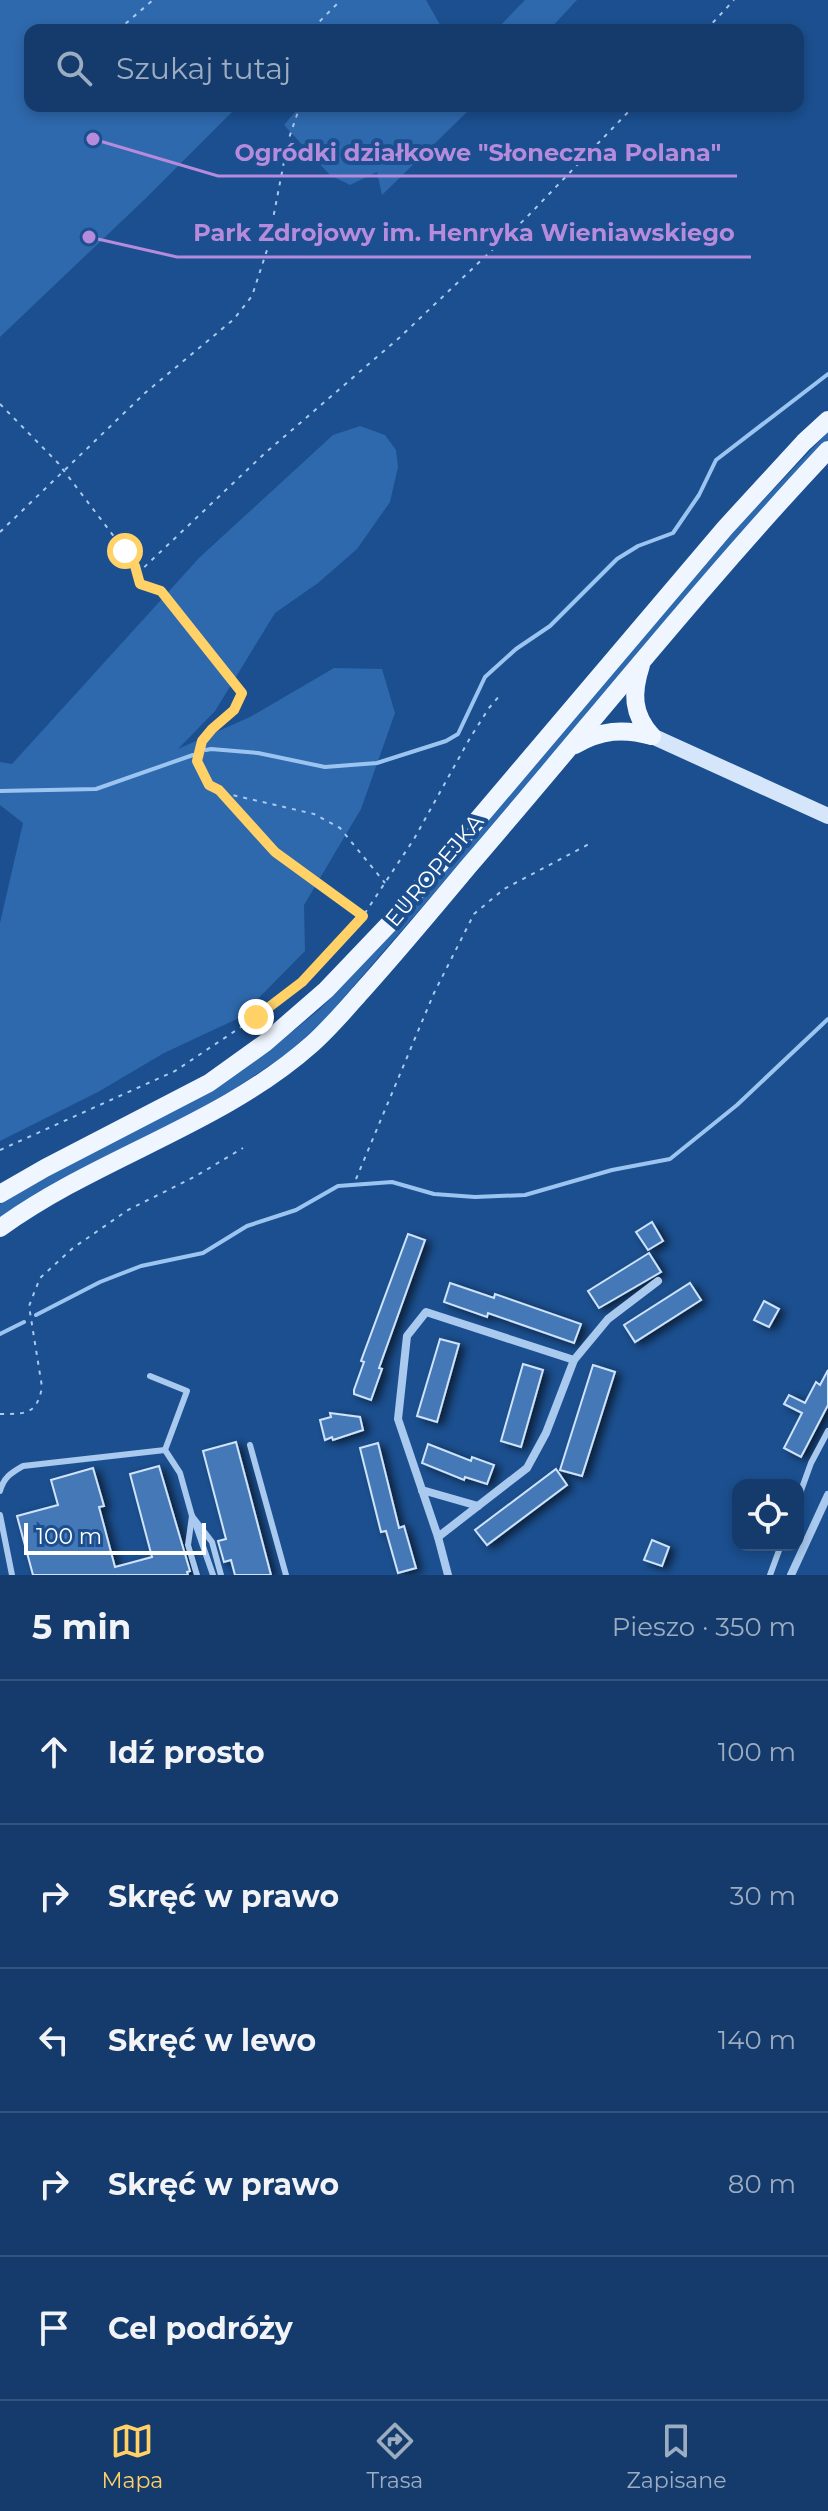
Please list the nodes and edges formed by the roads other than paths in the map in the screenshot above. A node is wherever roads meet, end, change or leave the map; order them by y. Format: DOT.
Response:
graph roads {
  1 [pos="828,420"];
  2 [pos="828,450"];
  3 [pos="644,658"];
  4 [pos="652,736"];
  5 [pos="565,751"];
  6 [pos="828,816"];
  7 [pos="0,1194"];
  8 [pos="0,1228"];
  9 [pos="658,1281"];
  10 [pos="574,1360"];
  11 [pos="150,1376"];
  12 [pos="828,1431"];
  13 [pos="250,1445"];
  14 [pos="165,1450"];
  15 [pos="804,1482"];
  16 [pos="422,1490"];
  17 [pos="0,1491"];
  18 [pos="828,1495"];
  19 [pos="478,1506"];
  20 [pos="0,1515"];
  21 [pos="192,1516"];
  22 [pos="438,1537"];
  23 [pos="779,1551"];
  24 [pos="12,1575"];
  25 [pos="197,1575"];
  26 [pos="213,1575"];
  27 [pos="221,1575"];
  28 [pos="286,1575"];
  29 [pos="448,1575"];
  30 [pos="770,1575"];
  31 [pos="791,1575"];
  1 -- 7 [label="main road, EUROPEJKA"];
  2 -- 3 [label="main road, EUROPEJKA"];
  3 -- 4 [label="main road"];
  3 -- 5 [label="main road, EUROPEJKA"];
  4 -- 5 [label="main road"];
  4 -- 6 [label="street"];
  5 -- 8 [label="main road, EUROPEJKA"];
  9 -- 10 [label="street"];
  10 -- 16 [label="street"];
  10 -- 19 [label="street"];
  11 -- 14 [label="lane"];
  12 -- 15 [label="lane"];
  13 -- 28 [label="lane"];
  14 -- 17 [label="lane"];
  14 -- 21 [label="lane"];
  16 -- 19 [label="street"];
  16 -- 22 [label="street"];
  18 -- 31 [label="street"];
  19 -- 22 [label="street"];
  20 -- 24 [label="lane"];
  21 -- 25 [label="lane"];
  21 -- 26 [label="lane"];
  21 -- 27 [label="lane"];
  22 -- 29 [label="street"];
  23 -- 30 [label="lane"];
}
